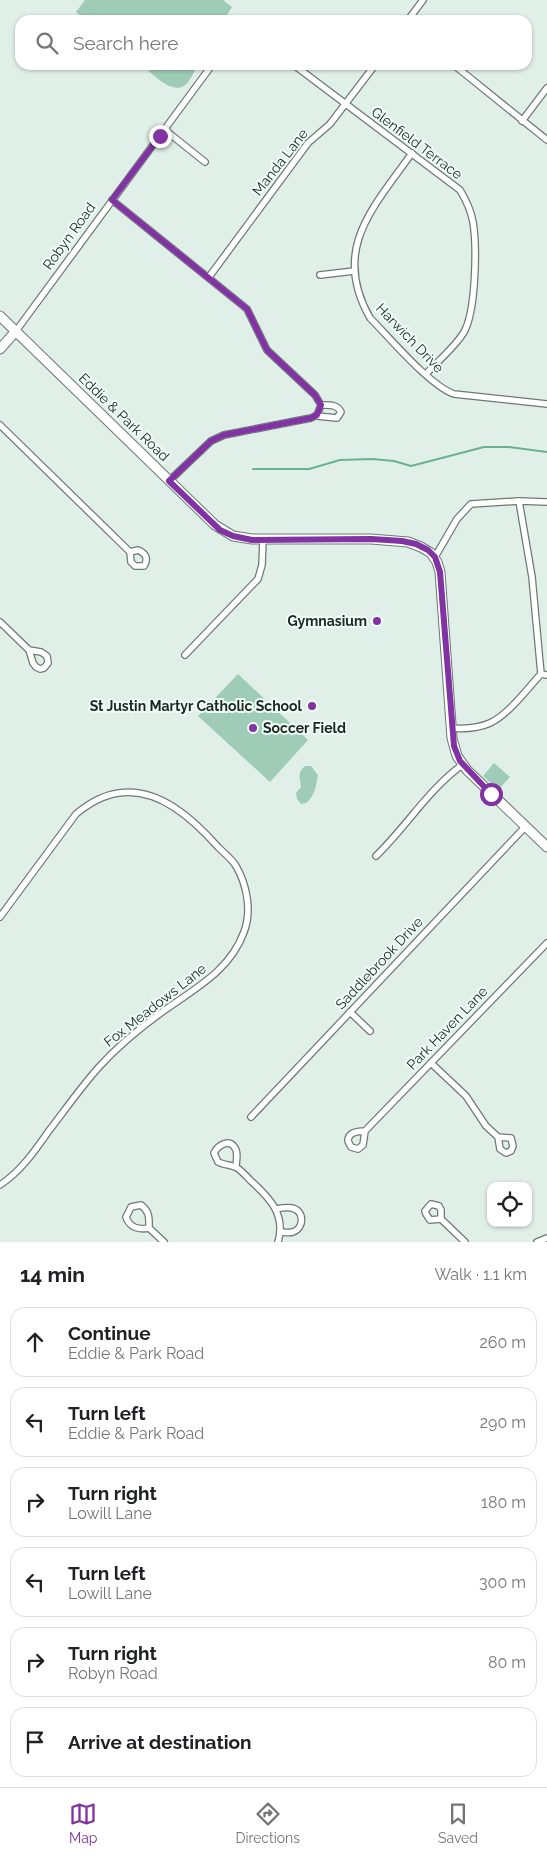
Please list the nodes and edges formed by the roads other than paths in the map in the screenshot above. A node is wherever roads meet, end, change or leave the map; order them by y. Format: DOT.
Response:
graph roads {
  1 [pos="423,0"];
  2 [pos="412,15"];
  3 [pos="208,70"];
  4 [pos="300,70"];
  5 [pos="371,70"];
  6 [pos="460,70"];
  7 [pos="547,88"];
  8 [pos="345,105"];
  9 [pos="522,120"];
  10 [pos="165,130"];
  11 [pos="547,140"];
  12 [pos="412,153"];
  13 [pos="205,162"];
  14 [pos="112,200"];
  15 [pos="354,271"];
  16 [pos="320,275"];
  17 [pos="209,278"];
  18 [pos="0,316"];
  19 [pos="16,331"];
  20 [pos="0,349"];
  21 [pos="426,374"];
  22 [pos="547,404"];
  23 [pos="321,405"];
  24 [pos="317,416"];
  25 [pos="0,425"];
  26 [pos="169,481"];
  27 [pos="519,501"];
  28 [pos="547,502"];
  29 [pos="263,540"];
  30 [pos="130,552"];
  31 [pos="435,557"];
  32 [pos="0,622"];
  33 [pos="29,650"];
  34 [pos="185,655"];
  35 [pos="544,674"];
  36 [pos="451,728"];
  37 [pos="462,765"];
  38 [pos="525,827"];
  39 [pos="547,848"];
  40 [pos="376,856"];
  41 [pos="0,917"];
  42 [pos="547,943"];
  43 [pos="350,1012"];
  44 [pos="370,1031"];
  45 [pos="431,1063"];
  46 [pos="251,1117"];
  47 [pos="365,1131"];
  48 [pos="498,1137"];
  49 [pos="236,1167"];
  50 [pos="0,1185"];
  51 [pos="276,1209"];
  52 [pos="441,1220"];
  53 [pos="149,1228"];
  54 [pos="280,1232"];
  55 [pos="547,1238"];
  56 [pos="164,1242"];
  57 [pos="278,1242"];
  58 [pos="465,1242"];
  59 [pos="537,1242"];
  1 -- 2 [label="street"];
  3 -- 10 [label="street, Robyn Road"];
  4 -- 8 [label="street, Glenfield Terrace"];
  5 -- 8 [label="street, Manda Lane"];
  6 -- 9 [label="street"];
  7 -- 9 [label="street"];
  8 -- 12 [label="street, Glenfield Terrace"];
  8 -- 17 [label="street, Manda Lane"];
  9 -- 11 [label="street"];
  10 -- 13 [label="street"];
  10 -- 14 [label="street, Robyn Road"];
  12 -- 15 [label="street, Harwich Drive"];
  12 -- 21 [label="street, Glenfield Terrace"];
  14 -- 17 [label="street"];
  14 -- 19 [label="street, Robyn Road"];
  15 -- 16 [label="street"];
  15 -- 21 [label="street, Harwich Drive"];
  17 -- 23 [label="street"];
  18 -- 19 [label="street, Eddie & Park Road"];
  19 -- 20 [label="street, Robyn Road"];
  19 -- 26 [label="street, Eddie & Park Road"];
  21 -- 22 [label="street, Harwich Drive"];
  23 -- 24 [label="street"];
  23 -- 24 [label="street"];
  24 -- 26 [label="street"];
  25 -- 30 [label="street"];
  26 -- 29 [label="street, Eddie & Park Road"];
  27 -- 28 [label="street"];
  27 -- 31 [label="street"];
  27 -- 35 [label="street"];
  29 -- 31 [label="street, Eddie & Park Road"];
  29 -- 34 [label="street"];
  31 -- 36 [label="street"];
  32 -- 33 [label="street"];
  35 -- 36 [label="street"];
  36 -- 37 [label="street"];
  37 -- 38 [label="street"];
  37 -- 40 [label="street"];
  38 -- 39 [label="street"];
  38 -- 43 [label="street, Saddlebrook Drive"];
  41 -- 50 [label="street, Fox Meadows Lane"];
  42 -- 45 [label="street, Park Haven Lane"];
  43 -- 44 [label="street"];
  43 -- 46 [label="street, Saddlebrook Drive"];
  45 -- 47 [label="street, Park Haven Lane"];
  45 -- 48 [label="street"];
  49 -- 49 [label="street"];
  49 -- 51 [label="street"];
  51 -- 54 [label="street"];
  51 -- 54 [label="street"];
  52 -- 58 [label="street"];
  53 -- 53 [label="street"];
  53 -- 56 [label="street"];
  54 -- 57 [label="street"];
  55 -- 59 [label="street"];
}
